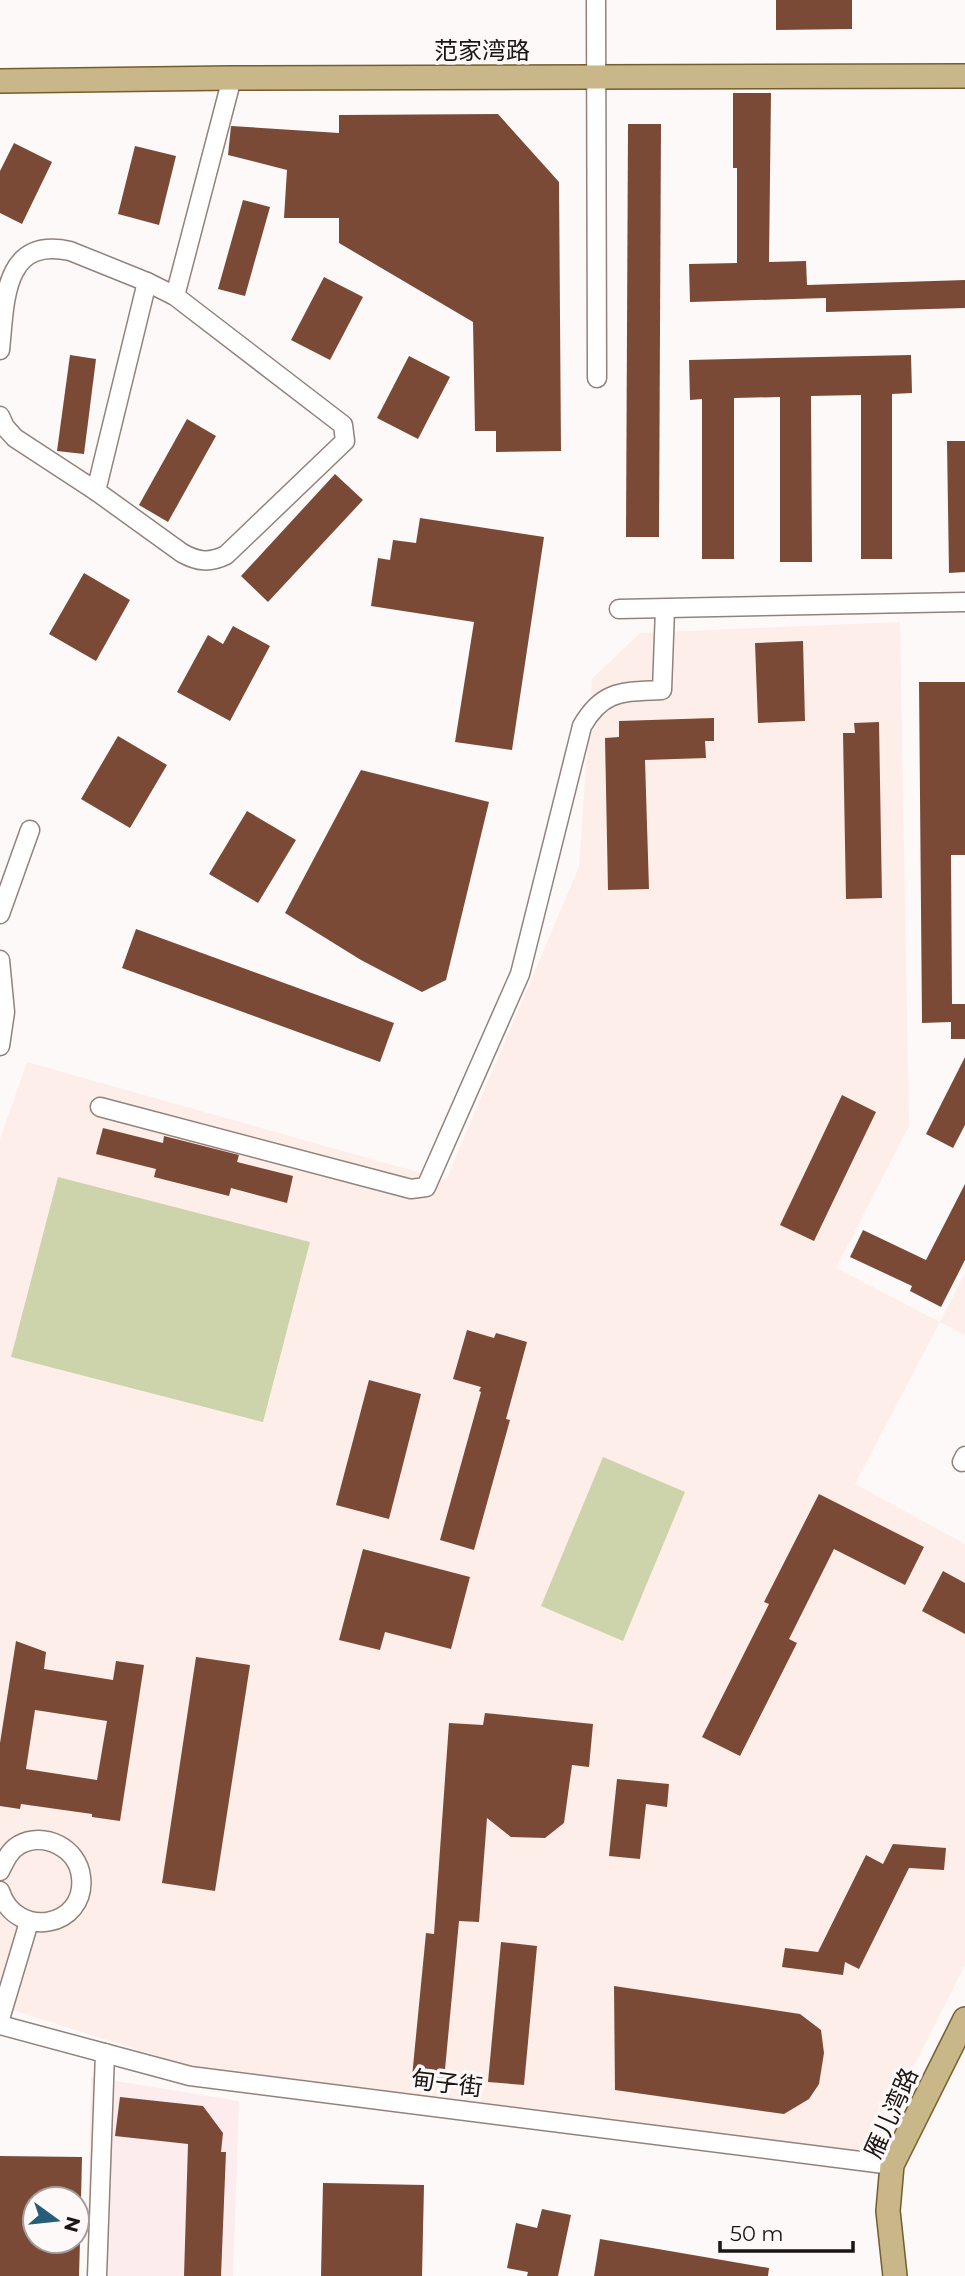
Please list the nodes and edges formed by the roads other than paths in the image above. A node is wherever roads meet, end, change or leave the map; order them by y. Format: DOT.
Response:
graph roads {
  1 [pos="596,0"];
  2 [pos="597,76"];
  3 [pos="965,76"];
  4 [pos="232,78"];
  5 [pos="0,81"];
  6 [pos="147,282"];
  7 [pos="175,296"];
  8 [pos="0,350"];
  9 [pos="597,378"];
  10 [pos="0,416"];
  11 [pos="96,491"];
  12 [pos="965,601"];
  13 [pos="619,609"];
  14 [pos="665,609"];
  15 [pos="30,830"];
  16 [pos="0,914"];
  17 [pos="0,960"];
  18 [pos="0,1046"];
  19 [pos="100,1107"];
  20 [pos="0,1871"];
  21 [pos="0,1891"];
  22 [pos="29,1922"];
  23 [pos="0,2019"];
  24 [pos="965,2019"];
  25 [pos="0,2025"];
  26 [pos="105,2053"];
  27 [pos="892,2165"];
  28 [pos="97,2276"];
  29 [pos="895,2276"];
  1 -- 2 [label="street"];
  2 -- 3 [label="main road, 范家湾路"];
  2 -- 4 [label="main road, 范家湾路"];
  2 -- 9 [label="street"];
  4 -- 5 [label="main road, 范家湾路"];
  4 -- 7 [label="street"];
  6 -- 7 [label="street"];
  6 -- 8 [label="street"];
  6 -- 11 [label="street"];
  7 -- 11 [label="street"];
  10 -- 11 [label="street"];
  12 -- 14 [label="street"];
  13 -- 14 [label="street"];
  14 -- 19 [label="street"];
  15 -- 16 [label="street"];
  17 -- 18 [label="street"];
  20 -- 22 [label="street"];
  21 -- 22 [label="street"];
  22 -- 23 [label="street"];
  24 -- 27 [label="main road, 雁儿湾路"];
  25 -- 26 [label="street, 甸子街"];
  26 -- 27 [label="street, 甸子街"];
  26 -- 28 [label="street"];
  27 -- 29 [label="main road, 雁儿湾路"];
}
